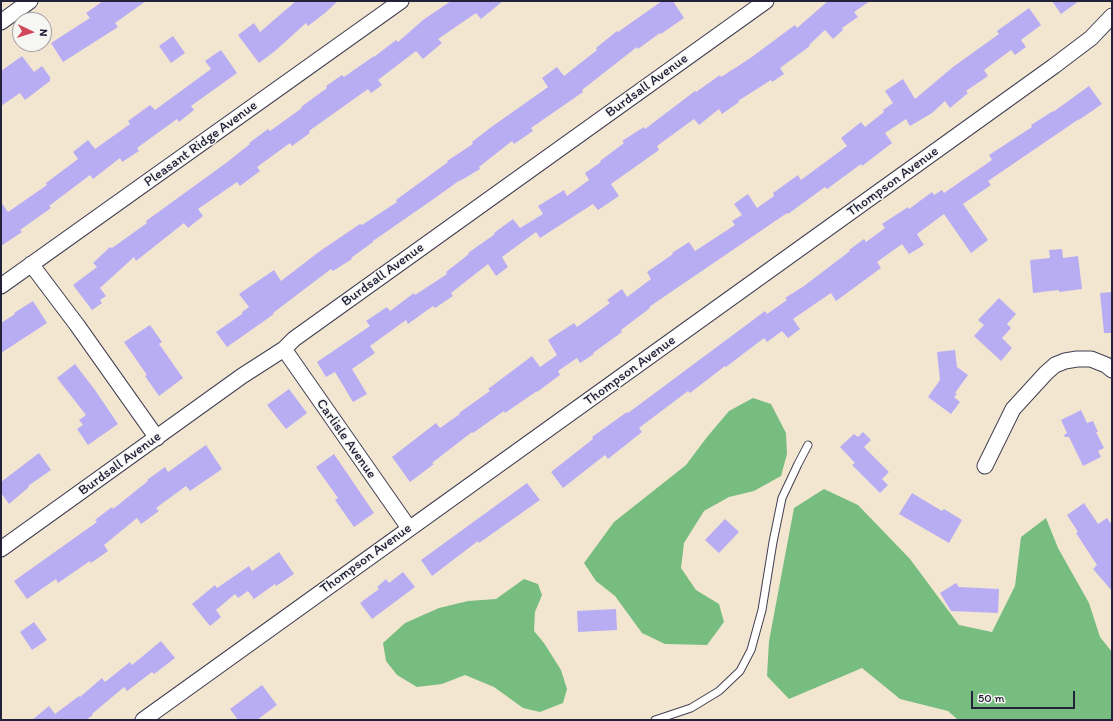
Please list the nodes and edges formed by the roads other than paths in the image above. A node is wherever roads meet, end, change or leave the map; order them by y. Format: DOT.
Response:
graph roads {
  1 [pos="30,1"];
  2 [pos="401,1"];
  3 [pos="766,1"];
  4 [pos="1112,16"];
  5 [pos="3,17"];
  6 [pos="31,264"];
  7 [pos="1,286"];
  8 [pos="284,350"];
  9 [pos="1112,370"];
  10 [pos="157,438"];
  11 [pos="808,445"];
  12 [pos="985,466"];
  13 [pos="409,528"];
  14 [pos="1,549"];
  15 [pos="143,720"];
  16 [pos="655,720"];
  1 -- 5 [label="street"];
  2 -- 6 [label="street, Pleasant Ridge Avenue"];
  3 -- 8 [label="street, Burdsall Avenue"];
  4 -- 13 [label="street, Thompson Avenue"];
  6 -- 7 [label="street, Pleasant Ridge Avenue"];
  6 -- 10 [label="street"];
  8 -- 10 [label="street, Burdsall Avenue"];
  8 -- 13 [label="street, Carlisle Avenue"];
  9 -- 12 [label="street"];
  10 -- 14 [label="street, Burdsall Avenue"];
  11 -- 16 [label="lane"];
  13 -- 15 [label="street, Thompson Avenue"];
}
